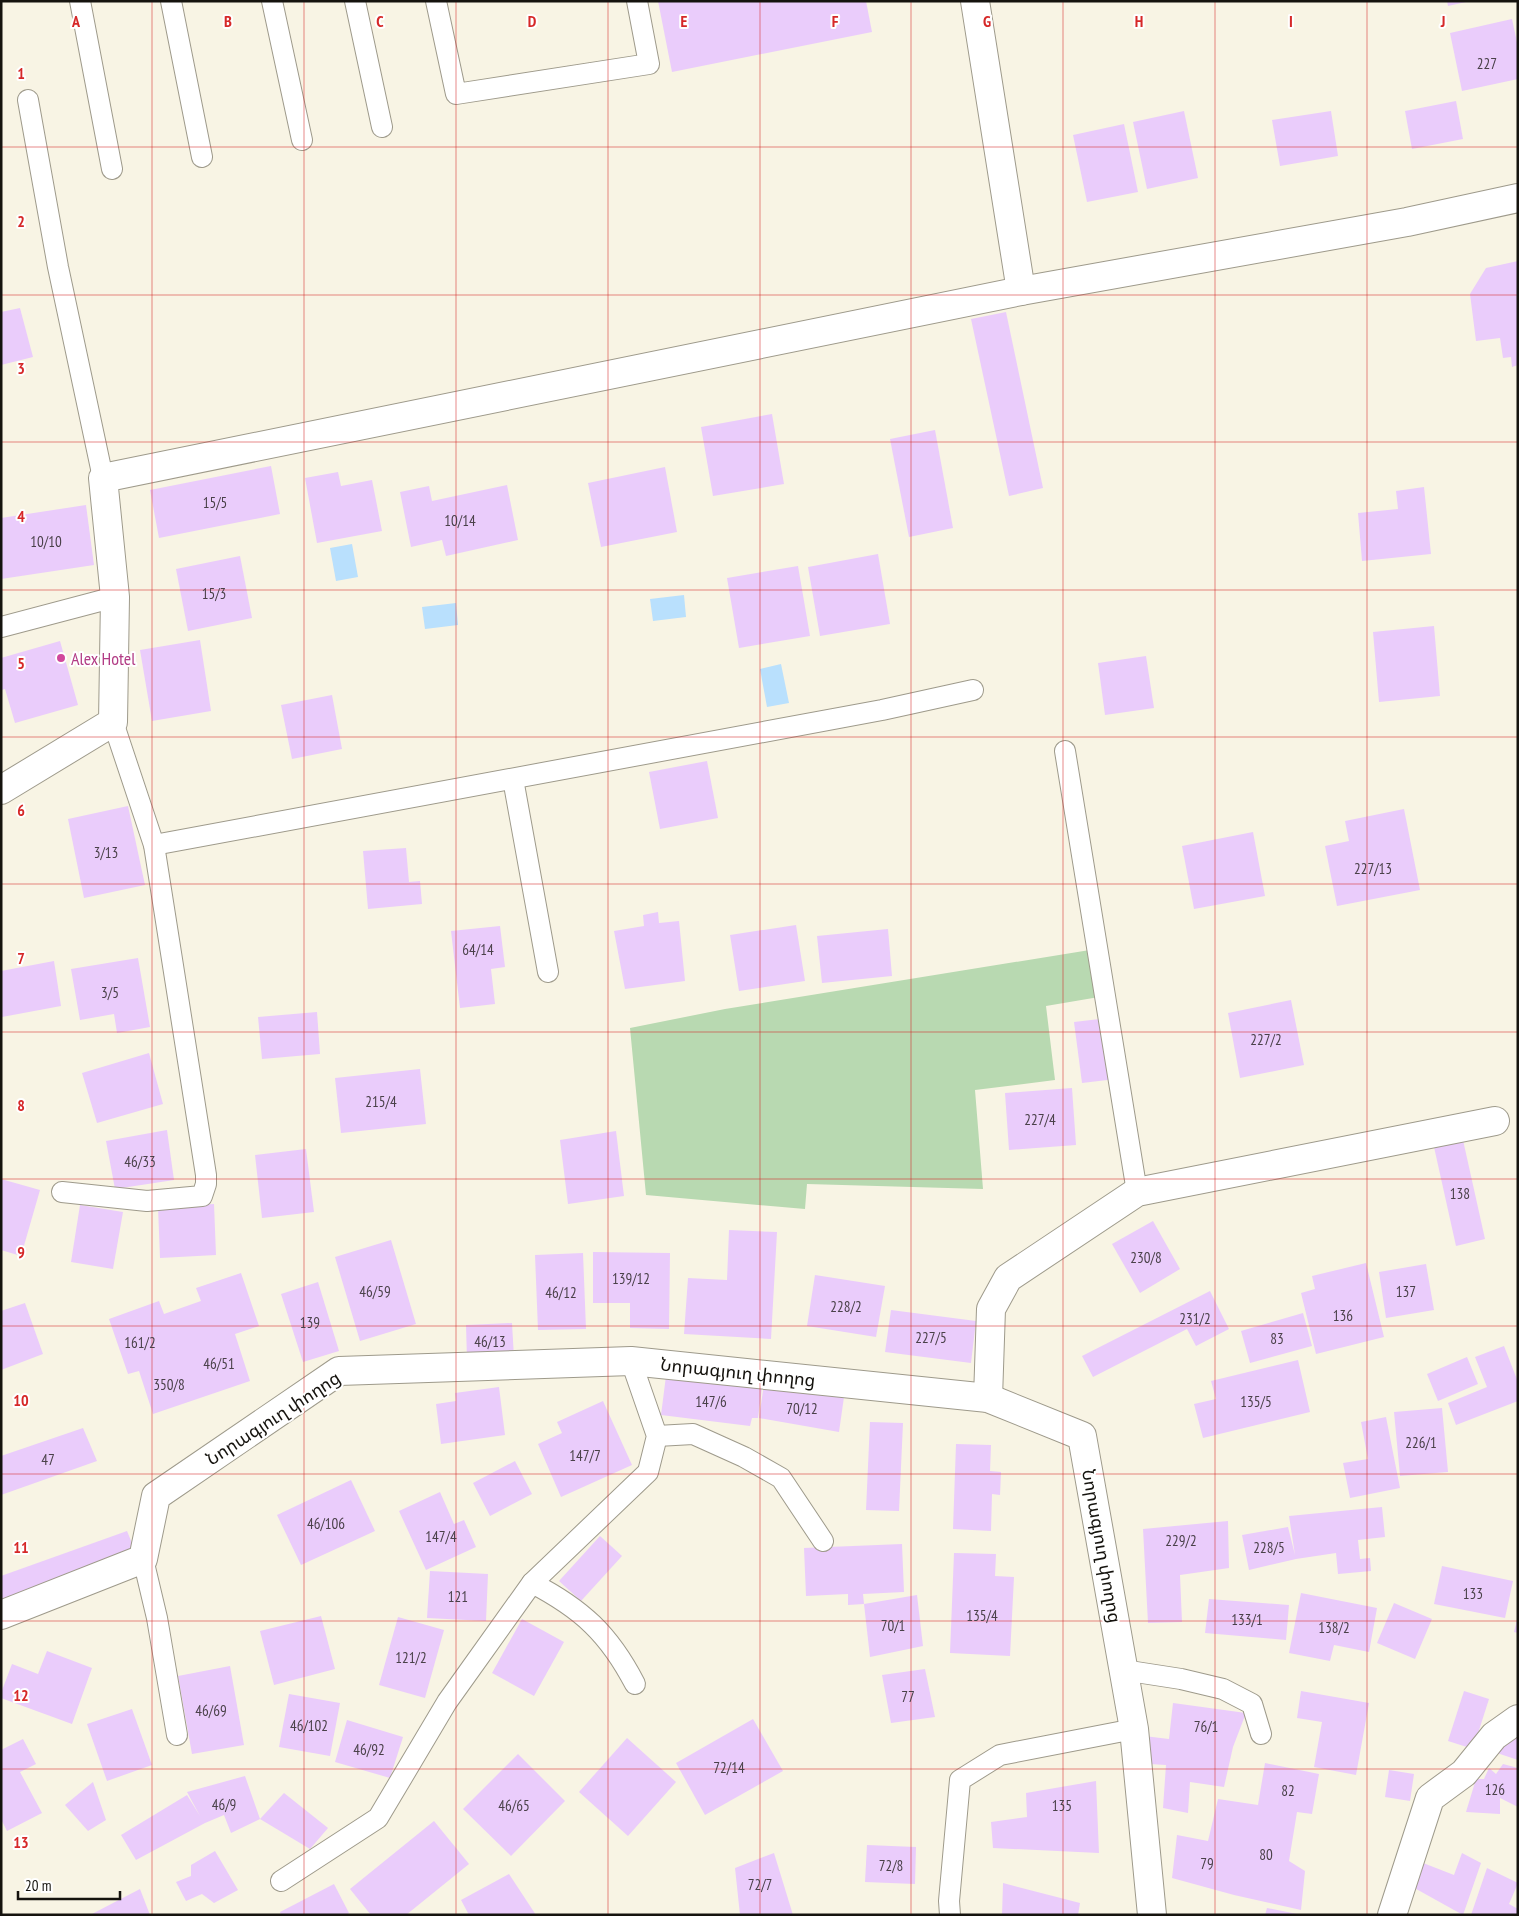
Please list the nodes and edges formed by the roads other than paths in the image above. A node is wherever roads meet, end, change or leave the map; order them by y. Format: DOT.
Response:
graph roads {
  1 [pos="80,1"];
  2 [pos="171,1"];
  3 [pos="272,1"];
  4 [pos="355,1"];
  5 [pos="436,1"];
  6 [pos="637,1"];
  7 [pos="975,1"];
  8 [pos="28,100"];
  9 [pos="382,127"];
  10 [pos="302,140"];
  11 [pos="202,157"];
  12 [pos="112,169"];
  13 [pos="1518,198"];
  14 [pos="1021,291"];
  15 [pos="103,478"];
  16 [pos="115,596"];
  17 [pos="1,627"];
  18 [pos="973,690"];
  19 [pos="113,722"];
  20 [pos="1064,750"];
  21 [pos="513,779"];
  22 [pos="1,790"];
  23 [pos="154,846"];
  24 [pos="548,972"];
  25 [pos="1496,1121"];
  26 [pos="62,1192"];
  27 [pos="1137,1192"];
  28 [pos="631,1361"];
  29 [pos="988,1398"];
  30 [pos="658,1436"];
  31 [pos="823,1541"];
  32 [pos="143,1559"];
  33 [pos="532,1583"];
  34 [pos="1,1615"];
  35 [pos="1124,1670"];
  36 [pos="634,1684"];
  37 [pos="1518,1719"];
  38 [pos="1134,1729"];
  39 [pos="1261,1734"];
  40 [pos="177,1735"];
  41 [pos="281,1881"];
  42 [pos="950,1915"];
  43 [pos="1152,1915"];
  44 [pos="1392,1915"];
  1 -- 12 [label="lane"];
  2 -- 11 [label="lane"];
  3 -- 10 [label="lane"];
  4 -- 9 [label="lane"];
  5 -- 6 [label="lane"];
  7 -- 14 [label="street"];
  8 -- 15 [label="lane"];
  13 -- 14 [label="street"];
  14 -- 15 [label="street"];
  15 -- 16 [label="street"];
  16 -- 17 [label="lane"];
  16 -- 19 [label="street"];
  18 -- 21 [label="lane"];
  19 -- 22 [label="street"];
  19 -- 23 [label="lane"];
  20 -- 27 [label="lane"];
  21 -- 23 [label="lane"];
  21 -- 24 [label="lane"];
  23 -- 26 [label="lane"];
  25 -- 27 [label="street"];
  27 -- 29 [label="street"];
  28 -- 29 [label="street, Նորագյուղ փողոց"];
  28 -- 30 [label="lane"];
  28 -- 32 [label="street, Նորագյուղ փողոց"];
  29 -- 35 [label="street, Նորագյուղ փողոց"];
  30 -- 31 [label="lane"];
  30 -- 33 [label="lane"];
  32 -- 34 [label="street"];
  32 -- 40 [label="lane"];
  33 -- 36 [label="lane"];
  33 -- 41 [label="lane"];
  35 -- 38 [label="street, Նորագյուղ փողոց"];
  35 -- 39 [label="lane"];
  37 -- 44 [label="street"];
  38 -- 42 [label="lane"];
  38 -- 43 [label="street, Նորագյուղ փողոց"];
}
